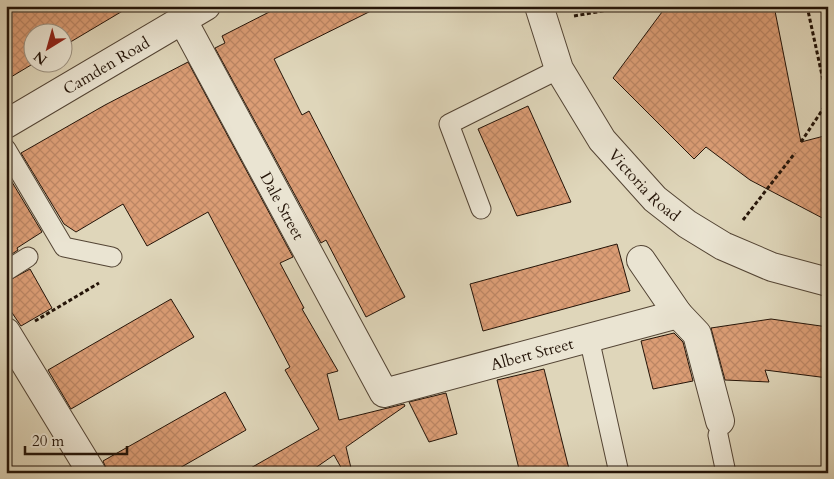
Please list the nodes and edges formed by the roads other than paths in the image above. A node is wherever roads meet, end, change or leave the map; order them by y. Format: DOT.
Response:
graph roads {
  1 [pos="206,6"];
  2 [pos="541,14"];
  3 [pos="182,18"];
  4 [pos="559,68"];
  5 [pos="6,124"];
  6 [pos="6,149"];
  7 [pos="481,209"];
  8 [pos="28,257"];
  9 [pos="112,257"];
  10 [pos="641,260"];
  11 [pos="6,270"];
  12 [pos="828,282"];
  13 [pos="678,314"];
  14 [pos="8,334"];
  15 [pos="589,338"];
  16 [pos="384,393"];
  17 [pos="719,428"];
  18 [pos="92,473"];
  19 [pos="619,473"];
  20 [pos="726,473"];
  1 -- 3 [label="street, Camden Road"];
  2 -- 4 [label="street, Victoria Road"];
  3 -- 5 [label="street, Camden Road"];
  3 -- 16 [label="street, Dale Street"];
  4 -- 7 [label="lane"];
  4 -- 12 [label="street, Victoria Road"];
  6 -- 9 [label="lane"];
  8 -- 11 [label="lane"];
  10 -- 13 [label="street"];
  13 -- 15 [label="street, Albert Street"];
  13 -- 17 [label="street"];
  14 -- 18 [label="street"];
  15 -- 16 [label="street, Albert Street"];
  15 -- 19 [label="lane"];
  17 -- 20 [label="lane"];
}
